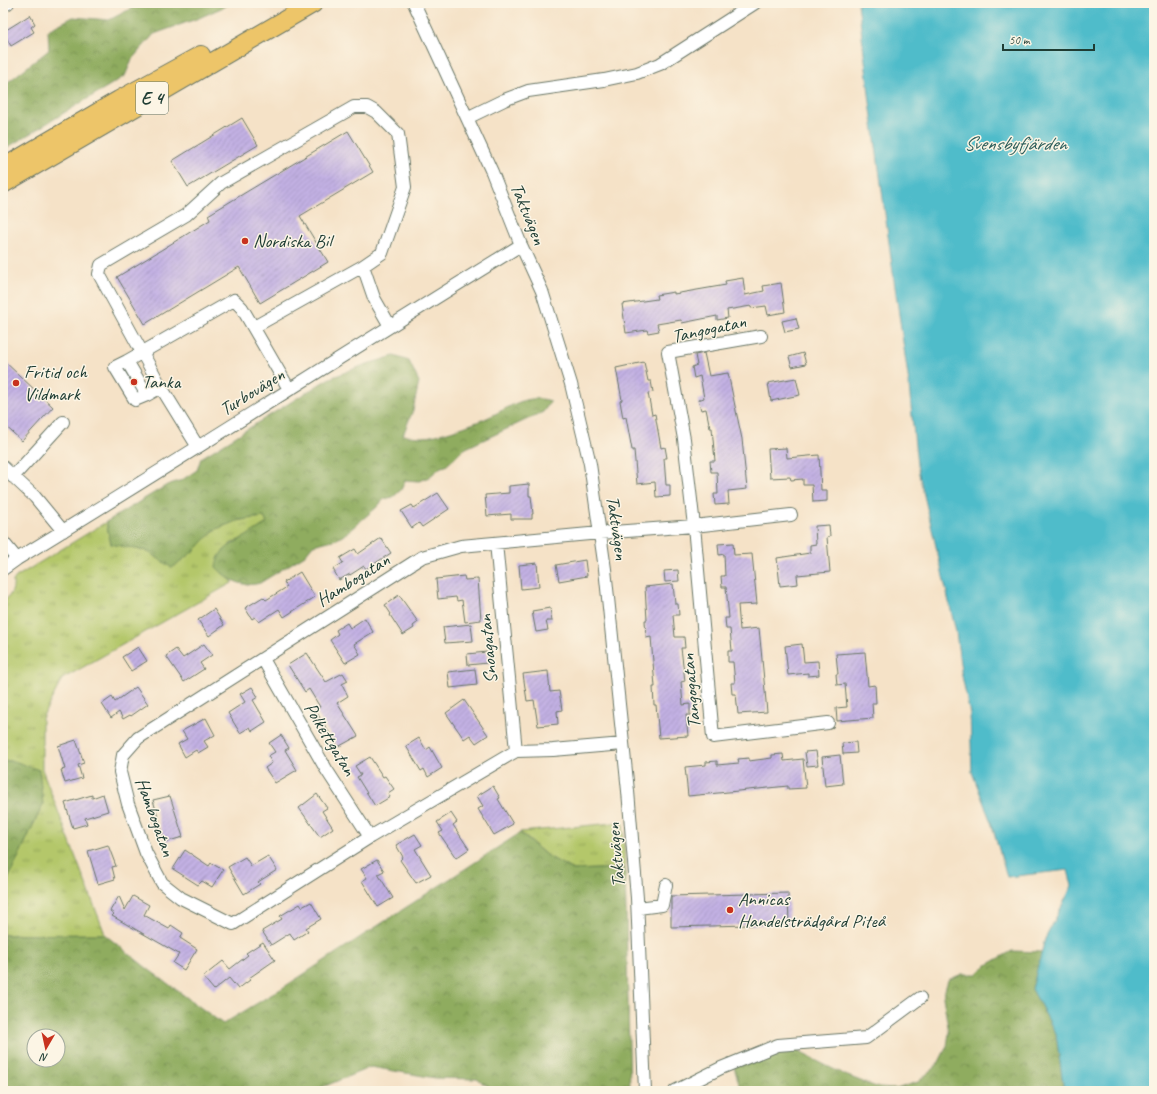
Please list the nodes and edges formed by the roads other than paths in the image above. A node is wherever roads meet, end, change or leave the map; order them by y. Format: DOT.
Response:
graph roads {
  1 [pos="8,3"];
  2 [pos="290,3"];
  3 [pos="314,3"];
  4 [pos="414,3"];
  5 [pos="756,3"];
  6 [pos="3,6"];
  7 [pos="739,8"];
  8 [pos="467,118"];
  9 [pos="7,178"];
  10 [pos="521,245"];
  11 [pos="363,266"];
  12 [pos="390,326"];
  13 [pos="254,327"];
  14 [pos="761,336"];
  15 [pos="142,353"];
  16 [pos="160,387"];
  17 [pos="289,389"];
  18 [pos="63,422"];
  19 [pos="198,447"];
  20 [pos="3,467"];
  21 [pos="13,477"];
  22 [pos="791,515"];
  23 [pos="694,526"];
  24 [pos="62,531"];
  25 [pos="600,533"];
  26 [pos="3,542"];
  27 [pos="496,542"];
  28 [pos="17,559"];
  29 [pos="3,569"];
  30 [pos="262,659"];
  31 [pos="828,723"];
  32 [pos="623,744"];
  33 [pos="516,751"];
  34 [pos="370,837"];
  35 [pos="666,885"];
  36 [pos="638,908"];
  37 [pos="920,998"];
  38 [pos="645,1091"];
  39 [pos="674,1091"];
  1 -- 6 [label="street"];
  2 -- 9 [label="highway, E 4"];
  3 -- 9 [label="highway, E 4"];
  4 -- 8 [label="street, Taktvägen"];
  5 -- 7 [label="street"];
  7 -- 8 [label="street"];
  8 -- 10 [label="street, Taktvägen"];
  10 -- 12 [label="street, Turbovägen"];
  10 -- 25 [label="street, Taktvägen"];
  11 -- 12 [label="street"];
  11 -- 13 [label="street"];
  11 -- 15 [label="street"];
  12 -- 17 [label="street, Turbovägen"];
  13 -- 15 [label="street"];
  13 -- 17 [label="street"];
  14 -- 23 [label="street, Tangogatan"];
  15 -- 16 [label="street"];
  15 -- 16 [label="street"];
  16 -- 19 [label="street"];
  17 -- 19 [label="street, Turbovägen"];
  18 -- 21 [label="street"];
  19 -- 24 [label="street, Turbovägen"];
  20 -- 21 [label="street"];
  21 -- 24 [label="street"];
  22 -- 23 [label="street"];
  23 -- 25 [label="street"];
  23 -- 31 [label="street, Tangogatan"];
  24 -- 28 [label="street, Turbovägen"];
  25 -- 27 [label="street, Hambogatan"];
  25 -- 32 [label="street, Taktvägen"];
  26 -- 28 [label="street"];
  27 -- 30 [label="street, Hambogatan"];
  27 -- 33 [label="street, Snoagatan"];
  28 -- 29 [label="street, Turbovägen"];
  30 -- 34 [label="street, Polkettgatan"];
  30 -- 34 [label="street, Hambogatan"];
  32 -- 33 [label="street, Hambogatan"];
  32 -- 36 [label="street, Taktvägen"];
  33 -- 34 [label="street, Hambogatan"];
  35 -- 36 [label="street"];
  36 -- 38 [label="street, Taktvägen"];
  37 -- 39 [label="street"];
}
